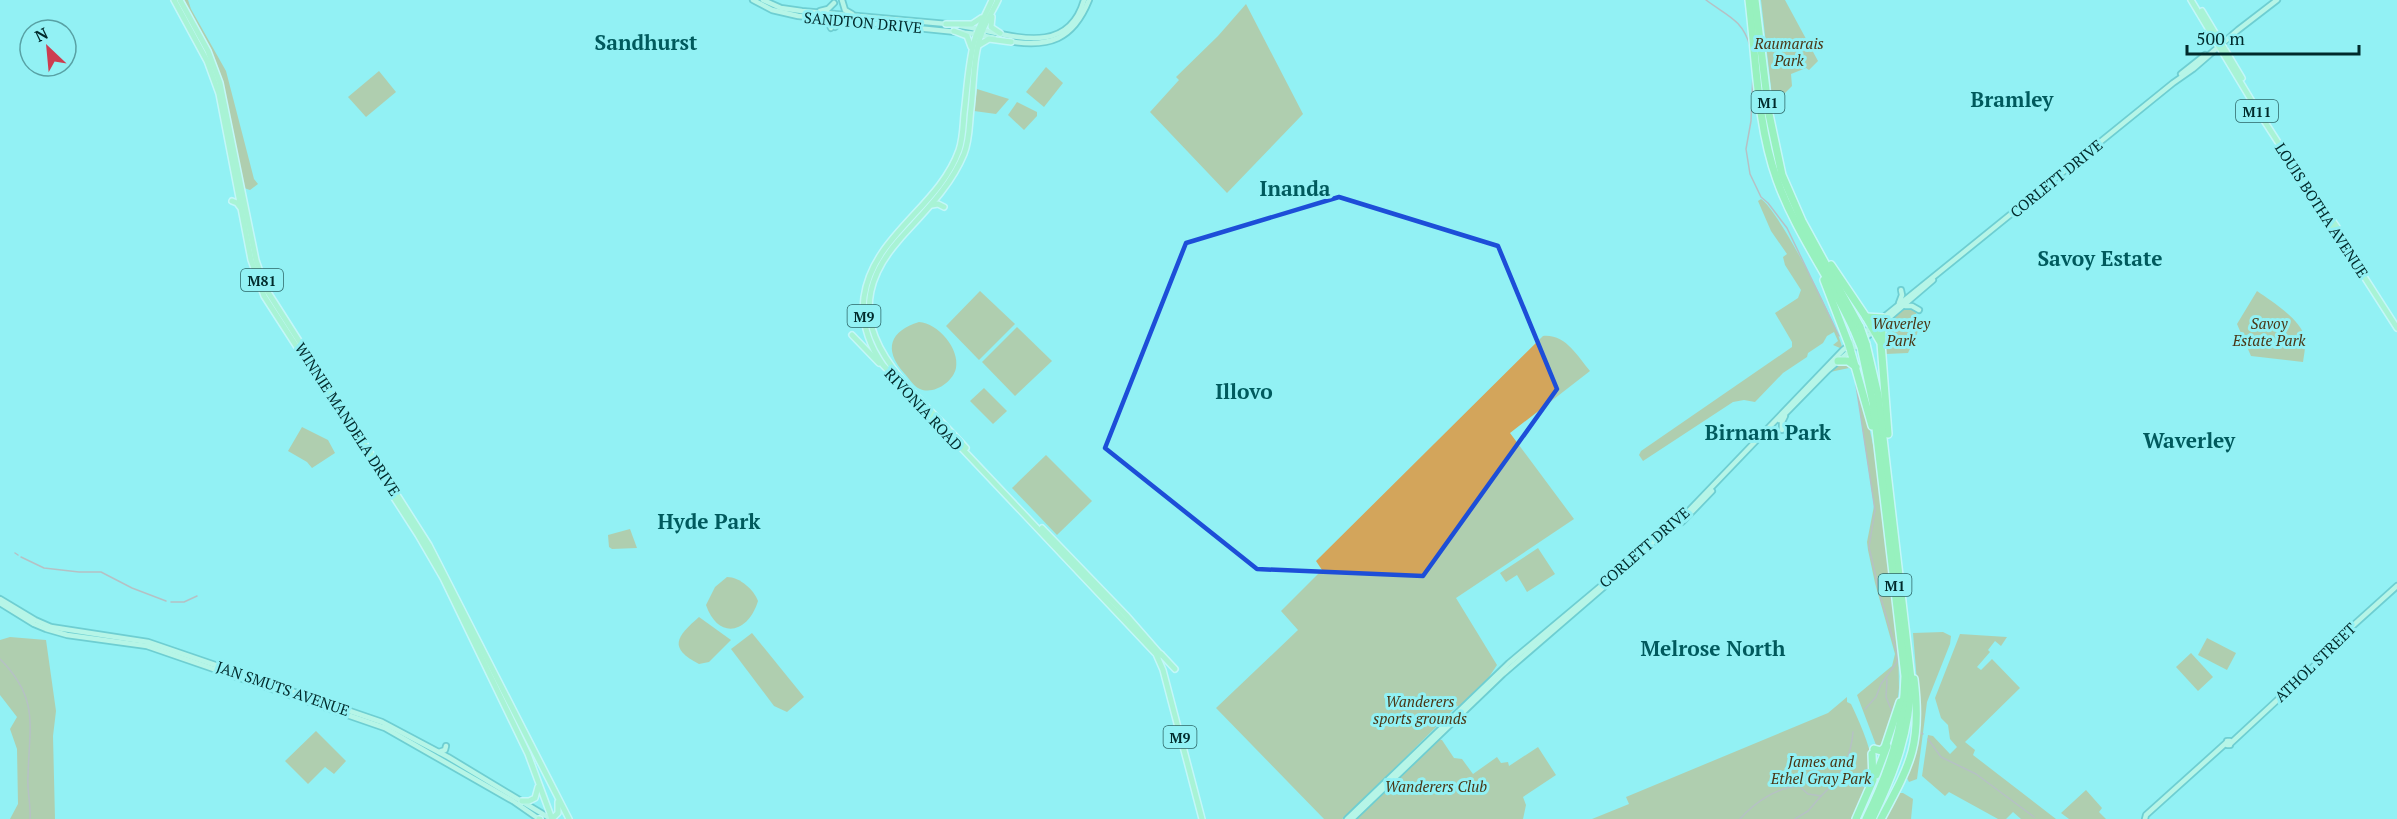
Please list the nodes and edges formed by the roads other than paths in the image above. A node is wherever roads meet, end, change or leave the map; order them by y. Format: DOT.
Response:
graph roads {
  1 [pos="174,0"];
  2 [pos="180,0"];
  3 [pos="753,0"];
  4 [pos="763,0"];
  5 [pos="842,0"];
  6 [pos="992,0"];
  7 [pos="998,0"];
  8 [pos="1084,0"];
  9 [pos="1089,0"];
  10 [pos="1749,0"];
  11 [pos="1755,0"];
  12 [pos="2192,0"];
  13 [pos="2269,0"];
  14 [pos="2277,0"];
  15 [pos="834,3"];
  16 [pos="991,9"];
  17 [pos="2263,9"];
  18 [pos="802,11"];
  19 [pos="817,18"];
  20 [pos="856,18"];
  21 [pos="946,24"];
  22 [pos="954,31"];
  23 [pos="980,32"];
  24 [pos="1000,33"];
  25 [pos="1011,42"];
  26 [pos="2221,44"];
  27 [pos="979,45"];
  28 [pos="970,63"];
  29 [pos="945,188"];
  30 [pos="239,192"];
  31 [pos="927,208"];
  32 [pos="242,212"];
  33 [pos="1800,230"];
  34 [pos="1815,245"];
  35 [pos="1901,290"];
  36 [pos="1900,306"];
  37 [pos="1919,310"];
  38 [pos="1866,316"];
  39 [pos="1884,319"];
  40 [pos="2397,322"];
  41 [pos="1857,328"];
  42 [pos="1873,328"];
  43 [pos="2397,328"];
  44 [pos="852,335"];
  45 [pos="1864,345"];
  46 [pos="1882,348"];
  47 [pos="1847,349"];
  48 [pos="879,350"];
  49 [pos="1838,360"];
  50 [pos="883,365"];
  51 [pos="1856,367"];
  52 [pos="895,378"];
  53 [pos="1788,412"];
  54 [pos="1782,430"];
  55 [pos="1877,441"];
  56 [pos="1890,481"];
  57 [pos="414,529"];
  58 [pos="408,536"];
  59 [pos="2397,586"];
  60 [pos="0,601"];
  61 [pos="1147,641"];
  62 [pos="1158,650"];
  63 [pos="1909,650"];
  64 [pos="1904,660"];
  65 [pos="1175,669"];
  66 [pos="1889,740"];
  67 [pos="446,746"];
  68 [pos="439,752"];
  69 [pos="1874,780"];
  70 [pos="538,783"];
  71 [pos="1907,789"];
  72 [pos="1894,794"];
  73 [pos="558,800"];
  74 [pos="522,801"];
  75 [pos="2146,817"];
  76 [pos="539,819"];
  77 [pos="552,819"];
  78 [pos="569,819"];
  79 [pos="1203,819"];
  80 [pos="1347,819"];
  81 [pos="1352,819"];
  82 [pos="1856,819"];
  83 [pos="1866,819"];
  84 [pos="1872,819"];
  85 [pos="1881,819"];
  1 -- 30 [label="main road, WINNIE MANDELA DRIVE / M81"];
  2 -- 73 [label="main road, WINNIE MANDELA DRIVE / M81"];
  3 -- 19 [label="main road, SANDTON DRIVE"];
  4 -- 18 [label="main road, SANDTON DRIVE"];
  5 -- 20 [label="main road"];
  6 -- 16 [label="main road, RIVONIA ROAD / M9"];
  7 -- 16 [label="main road, RIVONIA ROAD / M9"];
  8 -- 24 [label="main road"];
  9 -- 25 [label="main road"];
  10 -- 33 [label="highway, M1"];
  11 -- 34 [label="highway, M1"];
  12 -- 26 [label="main road, LOUIS BOTHA AVENUE / M11"];
  13 -- 17 [label="main road"];
  14 -- 17 [label="main road"];
  15 -- 18 [label="main road"];
  16 -- 21 [label="main road"];
  16 -- 23 [label="main road, RIVONIA ROAD / M9"];
  16 -- 24 [label="main road"];
  17 -- 26 [label="main road, CORLETT DRIVE"];
  18 -- 20 [label="main road, SANDTON DRIVE"];
  19 -- 20 [label="main road, SANDTON DRIVE"];
  19 -- 20 [label="main road"];
  20 -- 21 [label="main road, SANDTON DRIVE"];
  20 -- 22 [label="main road, SANDTON DRIVE"];
  21 -- 23 [label="main road, SANDTON DRIVE"];
  22 -- 23 [label="main road, SANDTON DRIVE"];
  22 -- 28 [label="main road"];
  23 -- 24 [label="main road"];
  23 -- 25 [label="main road"];
  23 -- 27 [label="main road, RIVONIA ROAD / M9"];
  23 -- 28 [label="main road, RIVONIA ROAD / M9"];
  25 -- 27 [label="main road"];
  26 -- 36 [label="main road, CORLETT DRIVE"];
  26 -- 40 [label="main road, LOUIS BOTHA AVENUE / M11"];
  26 -- 43 [label="main road, LOUIS BOTHA AVENUE / M11"];
  27 -- 29 [label="main road, RIVONIA ROAD / M9"];
  28 -- 50 [label="main road, RIVONIA ROAD / M9"];
  29 -- 31 [label="main road, RIVONIA ROAD / M9"];
  29 -- 31 [label="main road"];
  30 -- 32 [label="main road, WINNIE MANDELA DRIVE / M81"];
  30 -- 32 [label="main road"];
  31 -- 48 [label="main road, RIVONIA ROAD / M9"];
  32 -- 57 [label="main road, WINNIE MANDELA DRIVE / M81"];
  33 -- 41 [label="highway, M1"];
  33 -- 47 [label="highway"];
  34 -- 38 [label="highway"];
  34 -- 41 [label="highway, M1"];
  35 -- 36 [label="main road"];
  36 -- 37 [label="main road"];
  36 -- 39 [label="main road, CORLETT DRIVE"];
  38 -- 39 [label="highway"];
  38 -- 42 [label="highway"];
  39 -- 42 [label="main road, CORLETT DRIVE"];
  39 -- 46 [label="highway"];
  41 -- 45 [label="highway, M1, bridge"];
  42 -- 46 [label="highway"];
  42 -- 47 [label="main road, CORLETT DRIVE"];
  44 -- 50 [label="main road"];
  45 -- 55 [label="highway, M1"];
  45 -- 56 [label="highway, M1"];
  46 -- 56 [label="highway"];
  47 -- 49 [label="main road, CORLETT DRIVE"];
  47 -- 51 [label="highway"];
  47 -- 80 [label="main road, CORLETT DRIVE"];
  48 -- 52 [label="main road"];
  48 -- 61 [label="main road, RIVONIA ROAD / M9"];
  49 -- 51 [label="highway"];
  49 -- 53 [label="main road, CORLETT DRIVE"];
  50 -- 52 [label="main road, RIVONIA ROAD / M9"];
  51 -- 55 [label="highway"];
  52 -- 61 [label="main road, RIVONIA ROAD / M9"];
  53 -- 54 [label="main road"];
  53 -- 81 [label="main road, CORLETT DRIVE"];
  55 -- 64 [label="highway, M1"];
  56 -- 63 [label="highway, M1"];
  57 -- 58 [label="main road"];
  57 -- 70 [label="main road, WINNIE MANDELA DRIVE / M81"];
  59 -- 75 [label="main road, ATHOL STREET"];
  60 -- 68 [label="main road, JAN SMUTS AVENUE"];
  60 -- 76 [label="main road, JAN SMUTS AVENUE"];
  61 -- 62 [label="main road, M9"];
  61 -- 79 [label="main road, M9"];
  62 -- 65 [label="main road"];
  62 -- 79 [label="main road, M9"];
  63 -- 72 [label="highway"];
  63 -- 84 [label="highway, M1"];
  64 -- 66 [label="highway"];
  64 -- 83 [label="highway, M1"];
  66 -- 69 [label="highway"];
  66 -- 69 [label="highway"];
  67 -- 68 [label="main road"];
  68 -- 74 [label="main road, JAN SMUTS AVENUE"];
  69 -- 82 [label="highway"];
  70 -- 74 [label="main road"];
  70 -- 77 [label="main road, WINNIE MANDELA DRIVE / M81"];
  71 -- 72 [label="highway"];
  72 -- 85 [label="highway"];
  73 -- 77 [label="main road"];
  73 -- 78 [label="main road, WINNIE MANDELA DRIVE / M81"];
  74 -- 77 [label="main road, JAN SMUTS AVENUE"];
}
